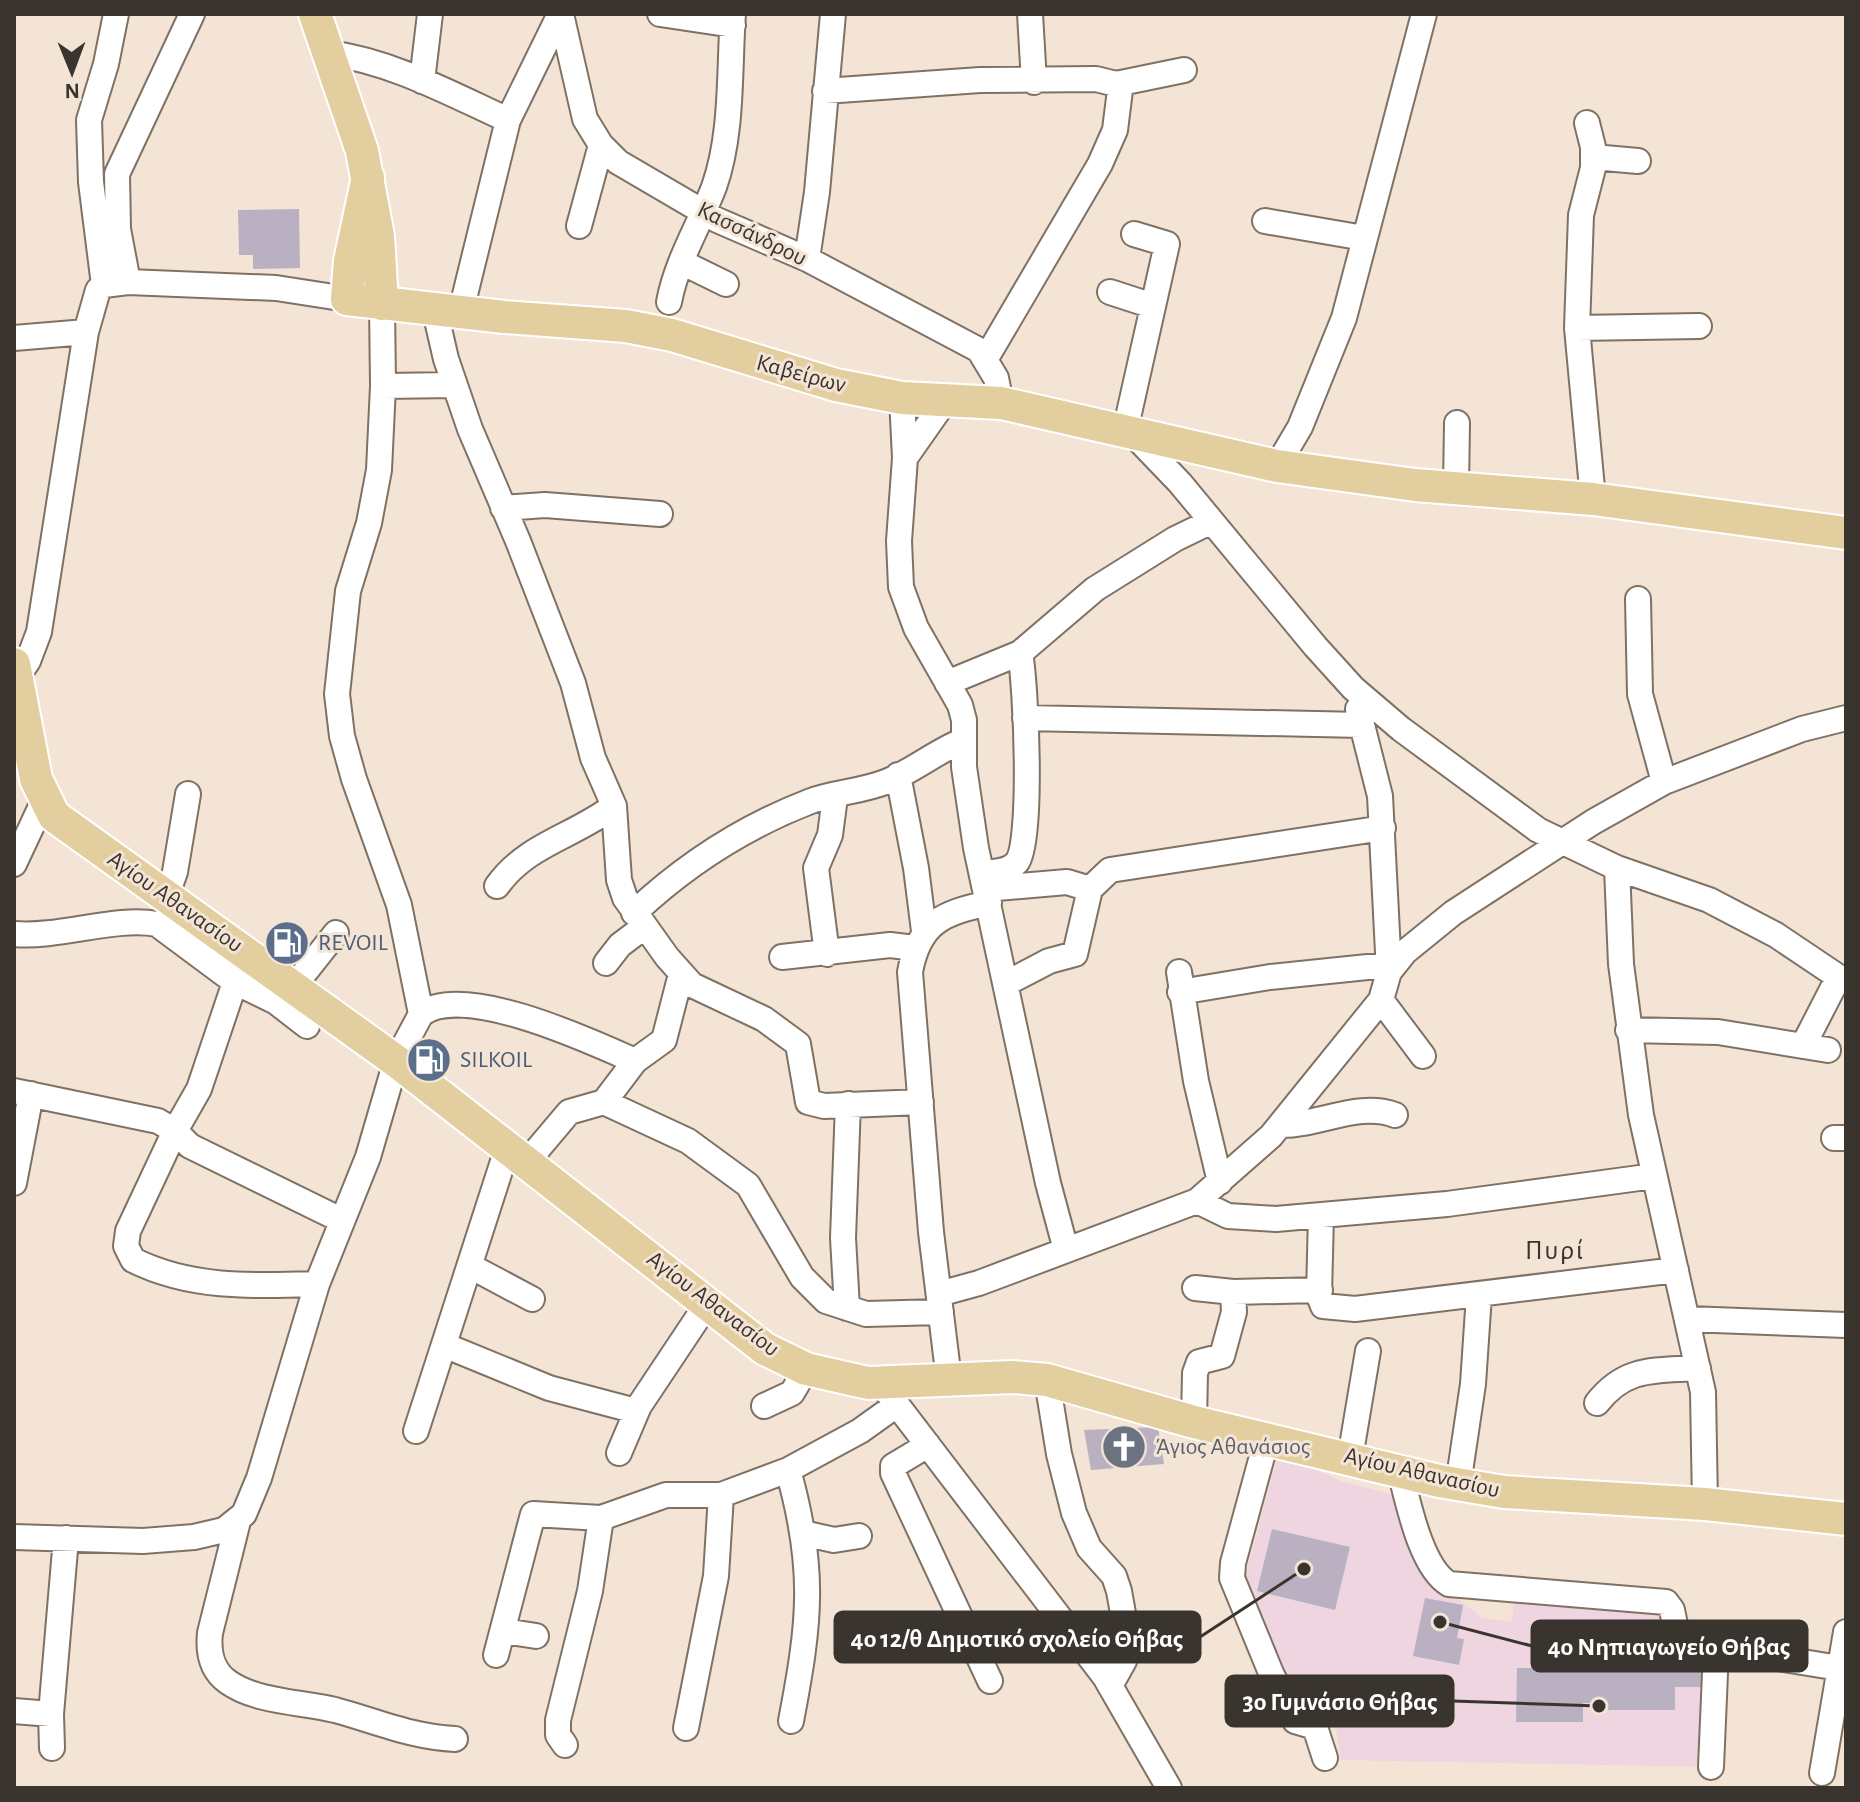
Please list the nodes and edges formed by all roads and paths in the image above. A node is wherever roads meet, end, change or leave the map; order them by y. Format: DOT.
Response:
graph roads {
  1 [pos="116,14"];
  2 [pos="192,14"];
  3 [pos="315,14"];
  4 [pos="430,14"];
  5 [pos="561,14"];
  6 [pos="660,14"];
  7 [pos="833,14"];
  8 [pos="1030,14"];
  9 [pos="1424,14"];
  10 [pos="733,19"];
  11 [pos="328,53"];
  12 [pos="1184,70"];
  13 [pos="422,81"];
  14 [pos="1034,82"];
  15 [pos="1116,84"];
  16 [pos="825,91"];
  17 [pos="508,120"];
  18 [pos="1587,123"];
  19 [pos="601,145"];
  20 [pos="1593,157"];
  21 [pos="1638,161"];
  22 [pos="368,177"];
  23 [pos="701,211"];
  24 [pos="1265,221"];
  25 [pos="579,226"];
  26 [pos="1134,234"];
  27 [pos="1364,238"];
  28 [pos="807,259"];
  29 [pos="681,262"];
  30 [pos="116,283"];
  31 [pos="726,284"];
  32 [pos="1110,292"];
  33 [pos="347,299"];
  34 [pos="669,302"];
  35 [pos="382,304"];
  36 [pos="1153,306"];
  37 [pos="448,309"];
  38 [pos="1699,326"];
  39 [pos="1577,328"];
  40 [pos="86,332"];
  41 [pos="14,338"];
  42 [pos="985,360"];
  43 [pos="455,385"];
  44 [pos="383,386"];
  45 [pos="902,398"];
  46 [pos="945,401"];
  47 [pos="1001,403"];
  48 [pos="1457,423"];
  49 [pos="1118,429"];
  50 [pos="905,458"];
  51 [pos="1277,466"];
  52 [pos="1456,488"];
  53 [pos="1593,499"];
  54 [pos="503,508"];
  55 [pos="660,514"];
  56 [pos="1210,522"];
  57 [pos="1846,533"];
  58 [pos="1638,599"];
  59 [pos="1020,653"];
  60 [pos="16,670"];
  61 [pos="947,683"];
  62 [pos="1353,688"];
  63 [pos="1025,718"];
  64 [pos="1846,718"];
  65 [pos="1362,725"];
  66 [pos="964,740"];
  67 [pos="898,775"];
  68 [pos="1664,782"];
  69 [pos="31,793"];
  70 [pos="188,794"];
  71 [pos="835,797"];
  72 [pos="614,806"];
  73 [pos="1383,828"];
  74 [pos="1562,843"];
  75 [pos="14,864"];
  76 [pos="1617,868"];
  77 [pos="497,886"];
  78 [pos="986,888"];
  79 [pos="1090,889"];
  80 [pos="166,897"];
  81 [pos="639,920"];
  82 [pos="336,933"];
  83 [pos="14,934"];
  84 [pos="919,940"];
  85 [pos="827,954"];
  86 [pos="782,957"];
  87 [pos="606,963"];
  88 [pos="1388,969"];
  89 [pos="681,974"];
  90 [pos="1842,980"];
  91 [pos="235,982"];
  92 [pos="1007,983"];
  93 [pos="294,986"];
  94 [pos="1381,1000"];
  95 [pos="421,1014"];
  96 [pos="307,1026"];
  97 [pos="1628,1030"];
  98 [pos="1423,1056"];
  99 [pos="396,1061"];
  100 [pos="635,1061"];
  101 [pos="23,1093"];
  102 [pos="604,1102"];
  103 [pos="921,1102"];
  104 [pos="848,1104"];
  105 [pos="1395,1115"];
  106 [pos="1280,1125"];
  107 [pos="175,1131"];
  108 [pos="516,1156"];
  109 [pos="1654,1176"];
  110 [pos="1220,1182"];
  111 [pos="14,1183"];
  112 [pos="1197,1201"];
  113 [pos="1321,1215"];
  114 [pos="341,1220"];
  115 [pos="1066,1250"];
  116 [pos="470,1266"];
  117 [pos="1676,1270"];
  118 [pos="317,1284"];
  119 [pos="1195,1288"];
  120 [pos="1320,1290"];
  121 [pos="1233,1292"];
  122 [pos="1479,1295"];
  123 [pos="532,1299"];
  124 [pos="940,1303"];
  125 [pos="707,1304"];
  126 [pos="847,1308"];
  127 [pos="1688,1319"];
  128 [pos="1846,1325"];
  129 [pos="444,1345"];
  130 [pos="1368,1351"];
  131 [pos="1698,1368"];
  132 [pos="806,1369"];
  133 [pos="949,1380"];
  134 [pos="1047,1380"];
  135 [pos="889,1395"];
  136 [pos="1597,1403"];
  137 [pos="764,1406"];
  138 [pos="636,1411"];
  139 [pos="1194,1422"];
  140 [pos="416,1431"];
  141 [pos="1267,1438"];
  142 [pos="928,1445"];
  143 [pos="619,1453"];
  144 [pos="1350,1458"];
  145 [pos="788,1470"];
  146 [pos="1400,1471"];
  147 [pos="1458,1485"];
  148 [pos="721,1495"];
  149 [pos="1705,1504"];
  150 [pos="601,1518"];
  151 [pos="1846,1519"];
  152 [pos="238,1521"];
  153 [pos="803,1533"];
  154 [pos="859,1536"];
  155 [pos="14,1537"];
  156 [pos="66,1538"];
  157 [pos="504,1631"];
  158 [pos="1846,1632"];
  159 [pos="536,1636"];
  160 [pos="1716,1650"];
  161 [pos="496,1655"];
  162 [pos="1839,1668"];
  163 [pos="990,1681"];
  164 [pos="1110,1686"];
  165 [pos="14,1711"];
  166 [pos="51,1714"];
  167 [pos="791,1721"];
  168 [pos="686,1728"];
  169 [pos="455,1739"];
  170 [pos="565,1745"];
  171 [pos="52,1748"];
  172 [pos="1325,1758"];
  173 [pos="1711,1767"];
  174 [pos="1822,1773"];
  175 [pos="1169,1788"];
  1 -- 30 [label="street"];
  2 -- 30 [label="street"];
  3 -- 11 [label="main road"];
  4 -- 13 [label="street"];
  5 -- 17 [label="street"];
  5 -- 19 [label="street, Κασσάνδρου"];
  6 -- 10 [label="street"];
  7 -- 16 [label="street"];
  8 -- 14 [label="street"];
  9 -- 27 [label="street"];
  10 -- 23 [label="street"];
  11 -- 13 [label="street"];
  11 -- 22 [label="main road"];
  12 -- 15 [label="street"];
  13 -- 17 [label="street"];
  14 -- 15 [label="street"];
  14 -- 16 [label="street"];
  15 -- 42 [label="street"];
  16 -- 28 [label="street"];
  17 -- 37 [label="street"];
  18 -- 20 [label="street"];
  19 -- 23 [label="street, Κασσάνδρου"];
  19 -- 25 [label="street"];
  20 -- 21 [label="street"];
  20 -- 39 [label="street"];
  22 -- 33 [label="main road"];
  22 -- 35 [label="main road"];
  23 -- 28 [label="street, Κασσάνδρου"];
  23 -- 29 [label="street"];
  24 -- 27 [label="street"];
  26 -- 36 [label="street"];
  27 -- 51 [label="street"];
  28 -- 42 [label="street, Κασσάνδρου"];
  29 -- 31 [label="street"];
  29 -- 34 [label="street"];
  30 -- 33 [label="street"];
  30 -- 40 [label="street"];
  32 -- 36 [label="street"];
  33 -- 35 [label="main road, Καβείρων"];
  35 -- 37 [label="main road, Καβείρων"];
  35 -- 44 [label="street"];
  36 -- 49 [label="street"];
  37 -- 43 [label="street"];
  37 -- 45 [label="main road, Καβείρων"];
  38 -- 39 [label="street"];
  39 -- 53 [label="street"];
  40 -- 41 [label="street"];
  40 -- 60 [label="street"];
  42 -- 47 [label="street"];
  43 -- 44 [label="street"];
  43 -- 54 [label="street"];
  44 -- 95 [label="street"];
  45 -- 46 [label="main road, Καβείρων"];
  45 -- 50 [label="street"];
  46 -- 47 [label="main road, Καβείρων"];
  46 -- 50 [label="street"];
  47 -- 49 [label="main road, Καβείρων"];
  48 -- 52 [label="street"];
  49 -- 51 [label="main road, Καβείρων"];
  49 -- 56 [label="street"];
  50 -- 61 [label="street"];
  51 -- 52 [label="main road, Καβείρων"];
  52 -- 53 [label="main road, Καβείρων"];
  53 -- 57 [label="main road, Καβείρων"];
  54 -- 55 [label="street"];
  54 -- 72 [label="street"];
  56 -- 59 [label="street"];
  56 -- 62 [label="street"];
  58 -- 68 [label="street"];
  59 -- 61 [label="street"];
  59 -- 63 [label="street"];
  60 -- 69 [label="main road"];
  61 -- 66 [label="street"];
  62 -- 65 [label="street"];
  62 -- 74 [label="street"];
  63 -- 65 [label="street"];
  63 -- 78 [label="street"];
  64 -- 68 [label="street"];
  65 -- 73 [label="street"];
  66 -- 67 [label="street"];
  66 -- 78 [label="street"];
  67 -- 71 [label="street"];
  67 -- 84 [label="street"];
  68 -- 74 [label="street"];
  69 -- 75 [label="street"];
  69 -- 80 [label="main road, Αγίου Αθανασίου"];
  70 -- 80 [label="street"];
  71 -- 81 [label="street"];
  71 -- 85 [label="street"];
  72 -- 77 [label="street"];
  72 -- 81 [label="street"];
  73 -- 79 [label="street"];
  73 -- 88 [label="street"];
  74 -- 76 [label="street"];
  74 -- 88 [label="street"];
  76 -- 90 [label="street"];
  76 -- 97 [label="street"];
  78 -- 79 [label="street"];
  78 -- 84 [label="street"];
  78 -- 92 [label="street"];
  79 -- 92 [label="street"];
  80 -- 93 [label="main road, Αγίου Αθανασίου"];
  81 -- 87 [label="street"];
  81 -- 89 [label="street"];
  82 -- 93 [label="street"];
  83 -- 91 [label="street"];
  84 -- 85 [label="street"];
  84 -- 103 [label="street"];
  85 -- 86 [label="street"];
  88 -- 94 [label="street"];
  88 -- 110 [label="street"];
  89 -- 100 [label="street"];
  89 -- 104 [label="street"];
  90 -- 97 [label="street"];
  91 -- 96 [label="street"];
  91 -- 107 [label="street"];
  92 -- 115 [label="street"];
  93 -- 99 [label="main road, Αγίου Αθανασίου"];
  94 -- 98 [label="street"];
  94 -- 106 [label="street"];
  95 -- 99 [label="street"];
  95 -- 100 [label="street"];
  97 -- 109 [label="street"];
  99 -- 108 [label="main road, Αγίου Αθανασίου"];
  99 -- 114 [label="street"];
  100 -- 102 [label="street"];
  101 -- 107 [label="street"];
  101 -- 111 [label="street"];
  102 -- 108 [label="street"];
  102 -- 126 [label="street"];
  103 -- 104 [label="street"];
  103 -- 124 [label="street"];
  104 -- 126 [label="street"];
  105 -- 106 [label="street"];
  106 -- 110 [label="street"];
  107 -- 114 [label="street"];
  107 -- 118 [label="street"];
  108 -- 116 [label="street"];
  108 -- 125 [label="main road, Αγίου Αθανασίου"];
  109 -- 113 [label="street"];
  109 -- 117 [label="street"];
  110 -- 112 [label="street"];
  112 -- 113 [label="street"];
  112 -- 115 [label="street"];
  113 -- 120 [label="street"];
  114 -- 118 [label="street"];
  115 -- 124 [label="street"];
  116 -- 123 [label="street"];
  116 -- 129 [label="street"];
  117 -- 122 [label="street"];
  117 -- 127 [label="street"];
  118 -- 152 [label="street"];
  119 -- 121 [label="street"];
  120 -- 121 [label="street"];
  120 -- 122 [label="street"];
  121 -- 139 [label="street"];
  122 -- 147 [label="street"];
  124 -- 126 [label="street"];
  124 -- 133 [label="street"];
  125 -- 132 [label="main road, Αγίου Αθανασίου"];
  125 -- 138 [label="street"];
  127 -- 128 [label="street"];
  127 -- 131 [label="street"];
  129 -- 138 [label="street"];
  129 -- 140 [label="street"];
  130 -- 144 [label="street"];
  131 -- 136 [label="street"];
  131 -- 149 [label="street"];
  132 -- 135 [label="main road, Αγίου Αθανασίου"];
  132 -- 137 [label="street"];
  133 -- 134 [label="main road, Αγίου Αθανασίου"];
  133 -- 135 [label="main road, Αγίου Αθανασίου"];
  134 -- 139 [label="main road, Αγίου Αθανασίου"];
  134 -- 164 [label="street"];
  135 -- 142 [label="street"];
  135 -- 145 [label="street"];
  138 -- 143 [label="street"];
  139 -- 141 [label="main road, Αγίου Αθανασίου"];
  141 -- 144 [label="main road, Αγίου Αθανασίου"];
  141 -- 172 [label="street"];
  142 -- 163 [label="street"];
  142 -- 164 [label="street"];
  144 -- 146 [label="main road, Αγίου Αθανασίου"];
  145 -- 148 [label="street"];
  145 -- 153 [label="street"];
  146 -- 147 [label="main road, Αγίου Αθανασίου"];
  146 -- 160 [label="street"];
  147 -- 149 [label="main road, Αγίου Αθανασίου"];
  148 -- 150 [label="street"];
  148 -- 168 [label="street"];
  149 -- 151 [label="main road, Αγίου Αθανασίου"];
  150 -- 157 [label="street"];
  150 -- 170 [label="street"];
  152 -- 156 [label="street"];
  152 -- 169 [label="street"];
  153 -- 154 [label="street"];
  153 -- 167 [label="street"];
  155 -- 156 [label="street"];
  156 -- 166 [label="street"];
  157 -- 159 [label="street"];
  157 -- 161 [label="street"];
  158 -- 162 [label="street"];
  160 -- 162 [label="street"];
  160 -- 173 [label="street"];
  162 -- 174 [label="street"];
  164 -- 175 [label="street"];
  165 -- 166 [label="street"];
  166 -- 171 [label="street"];
}
